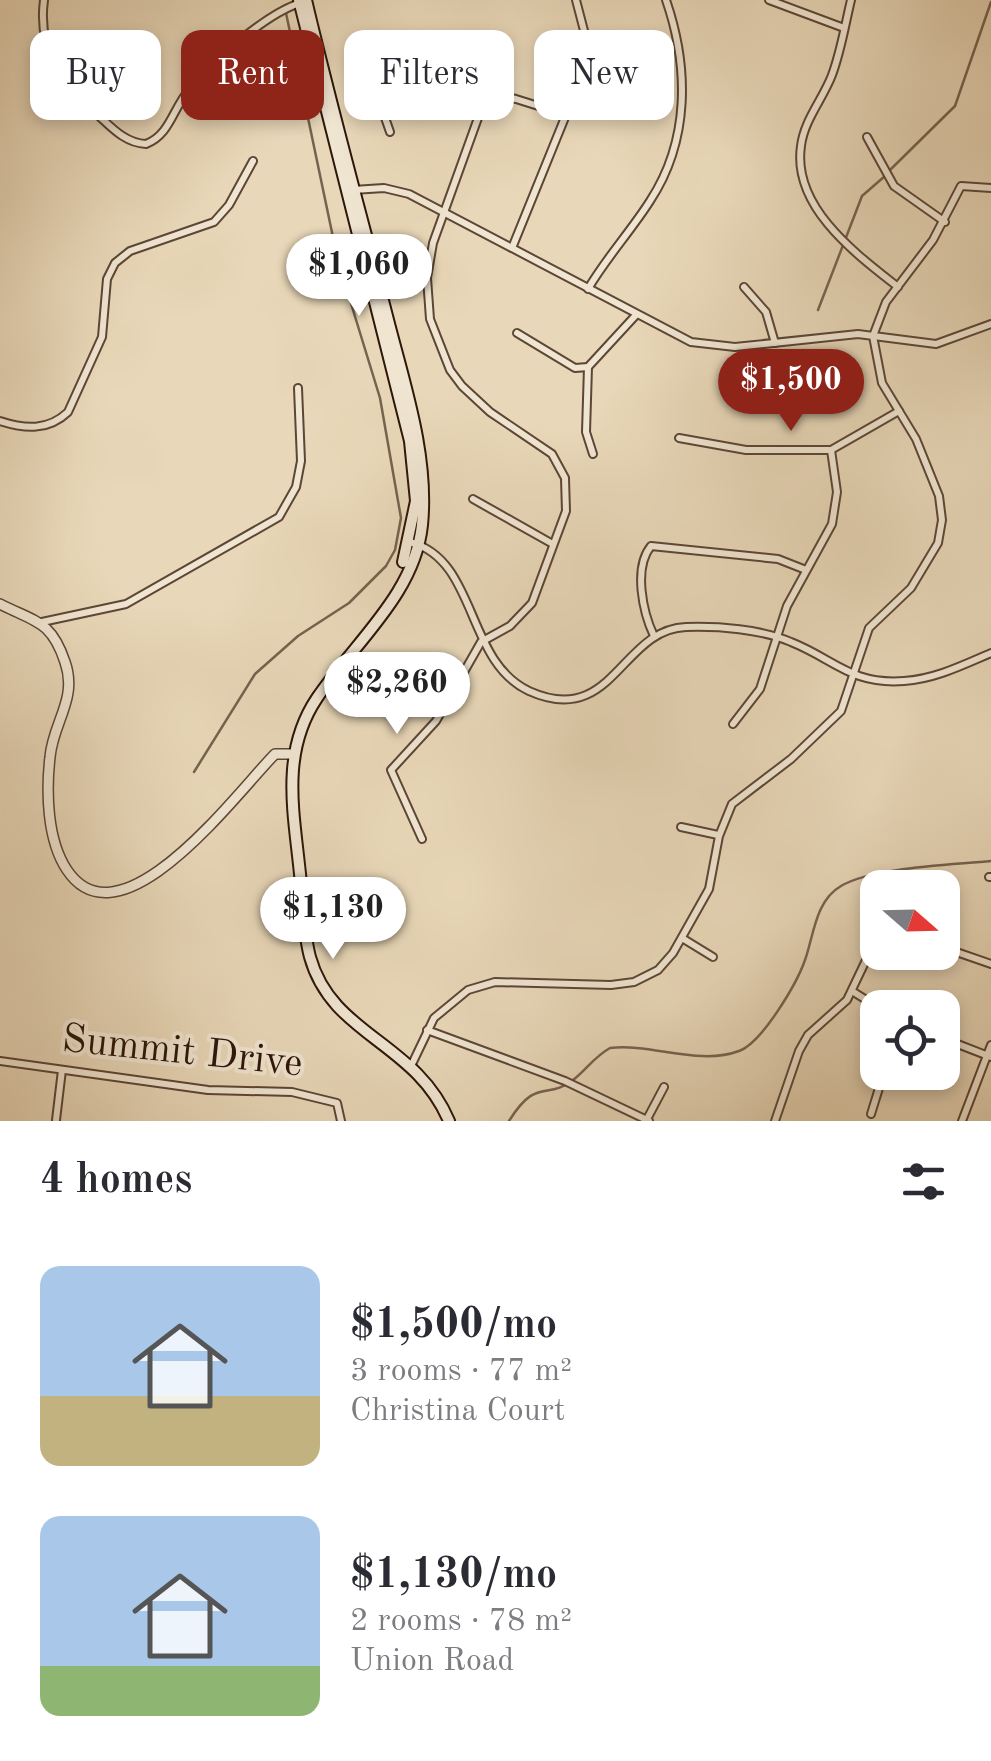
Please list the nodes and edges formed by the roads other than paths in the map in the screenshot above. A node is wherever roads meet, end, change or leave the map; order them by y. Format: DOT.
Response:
graph roads {
  1 [pos="44,0"];
  2 [pos="576,0"];
  3 [pos="666,0"];
  4 [pos="769,0"];
  5 [pos="850,0"];
  6 [pos="303,1"];
  7 [pos="844,28"];
  8 [pos="582,30"];
  9 [pos="386,120"];
  10 [pos="477,120"];
  11 [pos="565,120"];
  12 [pos="390,132"];
  13 [pos="867,136"];
  14 [pos="253,161"];
  15 [pos="991,188"];
  16 [pos="352,191"];
  17 [pos="445,212"];
  18 [pos="945,222"];
  19 [pos="512,248"];
  20 [pos="898,286"];
  21 [pos="744,287"];
  22 [pos="588,289"];
  23 [pos="636,315"];
  24 [pos="991,324"];
  25 [pos="517,333"];
  26 [pos="873,336"];
  27 [pos="775,343"];
  28 [pos="588,367"];
  29 [pos="298,388"];
  30 [pos="899,411"];
  31 [pos="0,421"];
  32 [pos="679,438"];
  33 [pos="832,450"];
  34 [pos="593,454"];
  35 [pos="473,499"];
  36 [pos="414,543"];
  37 [pos="551,543"];
  38 [pos="806,570"];
  39 [pos="1,606"];
  40 [pos="42,622"];
  41 [pos="654,636"];
  42 [pos="777,637"];
  43 [pos="482,642"];
  44 [pos="991,653"];
  45 [pos="856,675"];
  46 [pos="733,724"];
  47 [pos="293,754"];
  48 [pos="680,827"];
  49 [pos="718,836"];
  50 [pos="422,839"];
  51 [pos="682,938"];
  52 [pos="960,953"];
  53 [pos="713,957"];
  54 [pos="991,964"];
  55 [pos="862,970"];
  56 [pos="852,992"];
  57 [pos="860,997"];
  58 [pos="427,1030"];
  59 [pos="960,1045"];
  60 [pos="991,1045"];
  61 [pos="988,1056"];
  62 [pos="0,1061"];
  63 [pos="412,1064"];
  64 [pos="62,1070"];
  65 [pos="664,1088"];
  66 [pos="878,1090"];
  67 [pos="871,1114"];
  68 [pos="56,1120"];
  69 [pos="341,1121"];
  70 [pos="449,1121"];
  71 [pos="647,1121"];
  72 [pos="775,1121"];
  73 [pos="962,1121"];
  1 -- 6 [label="street"];
  2 -- 8 [label="street"];
  3 -- 22 [label="street"];
  4 -- 7 [label="street"];
  5 -- 7 [label="street"];
  6 -- 16 [label="main road"];
  7 -- 20 [label="street"];
  9 -- 12 [label="street"];
  10 -- 17 [label="street"];
  11 -- 19 [label="street"];
  13 -- 18 [label="street"];
  14 -- 31 [label="street"];
  15 -- 18 [label="street"];
  16 -- 17 [label="street"];
  16 -- 36 [label="main road"];
  17 -- 19 [label="street"];
  17 -- 37 [label="street"];
  18 -- 20 [label="street"];
  19 -- 22 [label="street"];
  20 -- 26 [label="street"];
  21 -- 27 [label="street"];
  22 -- 23 [label="street"];
  23 -- 27 [label="street"];
  23 -- 28 [label="street"];
  24 -- 26 [label="street"];
  25 -- 28 [label="street"];
  26 -- 27 [label="street"];
  26 -- 30 [label="street"];
  28 -- 34 [label="street"];
  29 -- 40 [label="street"];
  30 -- 33 [label="street"];
  30 -- 45 [label="street"];
  32 -- 33 [label="street"];
  33 -- 38 [label="street"];
  35 -- 37 [label="street"];
  36 -- 43 [label="street"];
  36 -- 47 [label="main road"];
  37 -- 43 [label="street"];
  38 -- 41 [label="street"];
  38 -- 42 [label="street"];
  39 -- 40 [label="street"];
  40 -- 47 [label="street"];
  41 -- 42 [label="street"];
  41 -- 43 [label="street"];
  42 -- 45 [label="street"];
  42 -- 46 [label="street"];
  43 -- 50 [label="street"];
  44 -- 45 [label="street"];
  45 -- 49 [label="street"];
  47 -- 63 [label="main road"];
  48 -- 49 [label="street"];
  49 -- 51 [label="street"];
  51 -- 53 [label="street"];
  51 -- 58 [label="street"];
  52 -- 54 [label="street"];
  55 -- 56 [label="street"];
  56 -- 57 [label="street"];
  56 -- 72 [label="street"];
  58 -- 63 [label="street"];
  58 -- 71 [label="street"];
  59 -- 61 [label="street"];
  60 -- 61 [label="street"];
  61 -- 73 [label="street"];
  62 -- 64 [label="street, Summit Drive"];
  63 -- 70 [label="main road"];
  64 -- 68 [label="street"];
  64 -- 69 [label="street, Summit Drive"];
  65 -- 71 [label="street"];
  66 -- 67 [label="street"];
}
